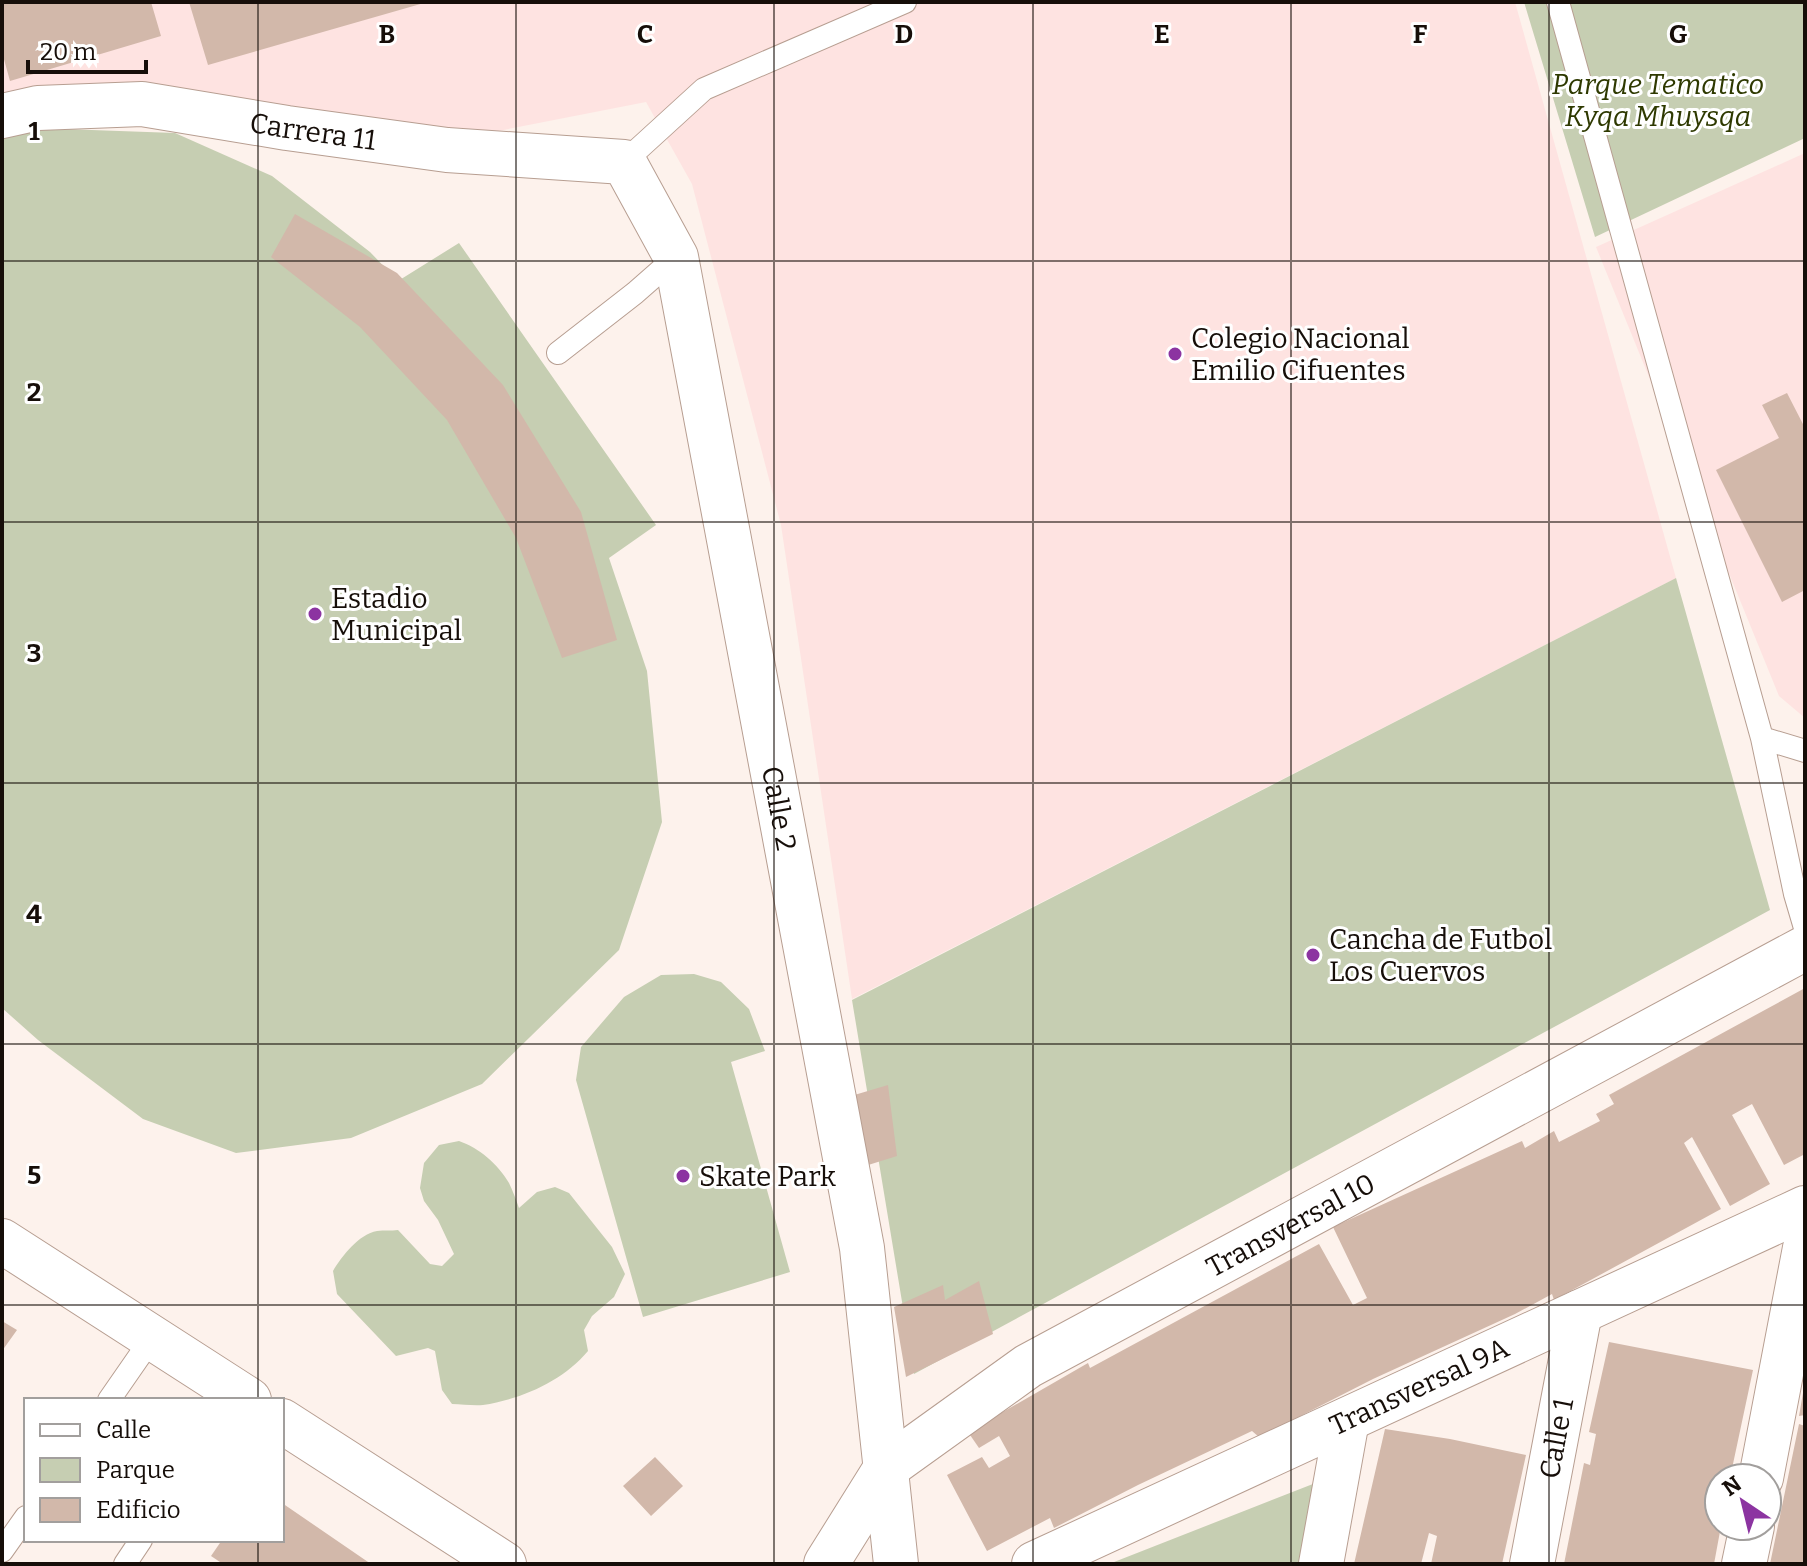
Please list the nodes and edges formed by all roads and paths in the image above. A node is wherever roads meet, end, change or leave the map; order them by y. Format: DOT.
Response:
graph roads {
  1 [pos="905,2"];
  2 [pos="1558,2"];
  3 [pos="2,116"];
  4 [pos="624,162"];
  5 [pos="676,257"];
  6 [pos="558,353"];
  7 [pos="1762,738"];
  8 [pos="1805,751"];
  9 [pos="1805,928"];
  10 [pos="1805,948"];
  11 [pos="1805,1208"];
  12 [pos="2,1241"];
  13 [pos="1805,1248"];
  14 [pos="1580,1312"];
  15 [pos="1798,1332"];
  16 [pos="152,1338"];
  17 [pos="110,1398"];
  18 [pos="240,1398"];
  19 [pos="1347,1420"];
  20 [pos="284,1422"];
  21 [pos="1765,1462"];
  22 [pos="886,1468"];
  23 [pos="24,1520"];
  24 [pos="140,1542"];
  25 [pos="1749,1542"];
  26 [pos="2,1551"];
  27 [pos="125,1564"];
  28 [pos="504,1564"];
  29 [pos="826,1564"];
  30 [pos="896,1564"];
  31 [pos="1034,1564"];
  32 [pos="1321,1564"];
  33 [pos="1532,1564"];
  34 [pos="1744,1564"];
  1 -- 4 [label="lane"];
  2 -- 7 [label="lane"];
  3 -- 4 [label="street, Carrera 11"];
  4 -- 5 [label="street, Calle 2"];
  5 -- 6 [label="lane"];
  5 -- 22 [label="street, Calle 2"];
  7 -- 8 [label="lane"];
  7 -- 9 [label="lane"];
  10 -- 22 [label="street, Transversal 10"];
  11 -- 14 [label="street, Transversal 9A"];
  12 -- 16 [label="street"];
  13 -- 15 [label="street"];
  14 -- 19 [label="street, Transversal 9A"];
  14 -- 33 [label="street, Calle 1"];
  15 -- 21 [label="street"];
  16 -- 17 [label="lane"];
  16 -- 18 [label="street"];
  19 -- 31 [label="street, Transversal 9A"];
  19 -- 32 [label="street"];
  20 -- 28 [label="street"];
  22 -- 29 [label="street, Transversal 10"];
  22 -- 30 [label="street, Calle 2"];
  23 -- 26 [label="lane"];
  24 -- 27 [label="lane"];
  25 -- 34 [label="street"];
}
